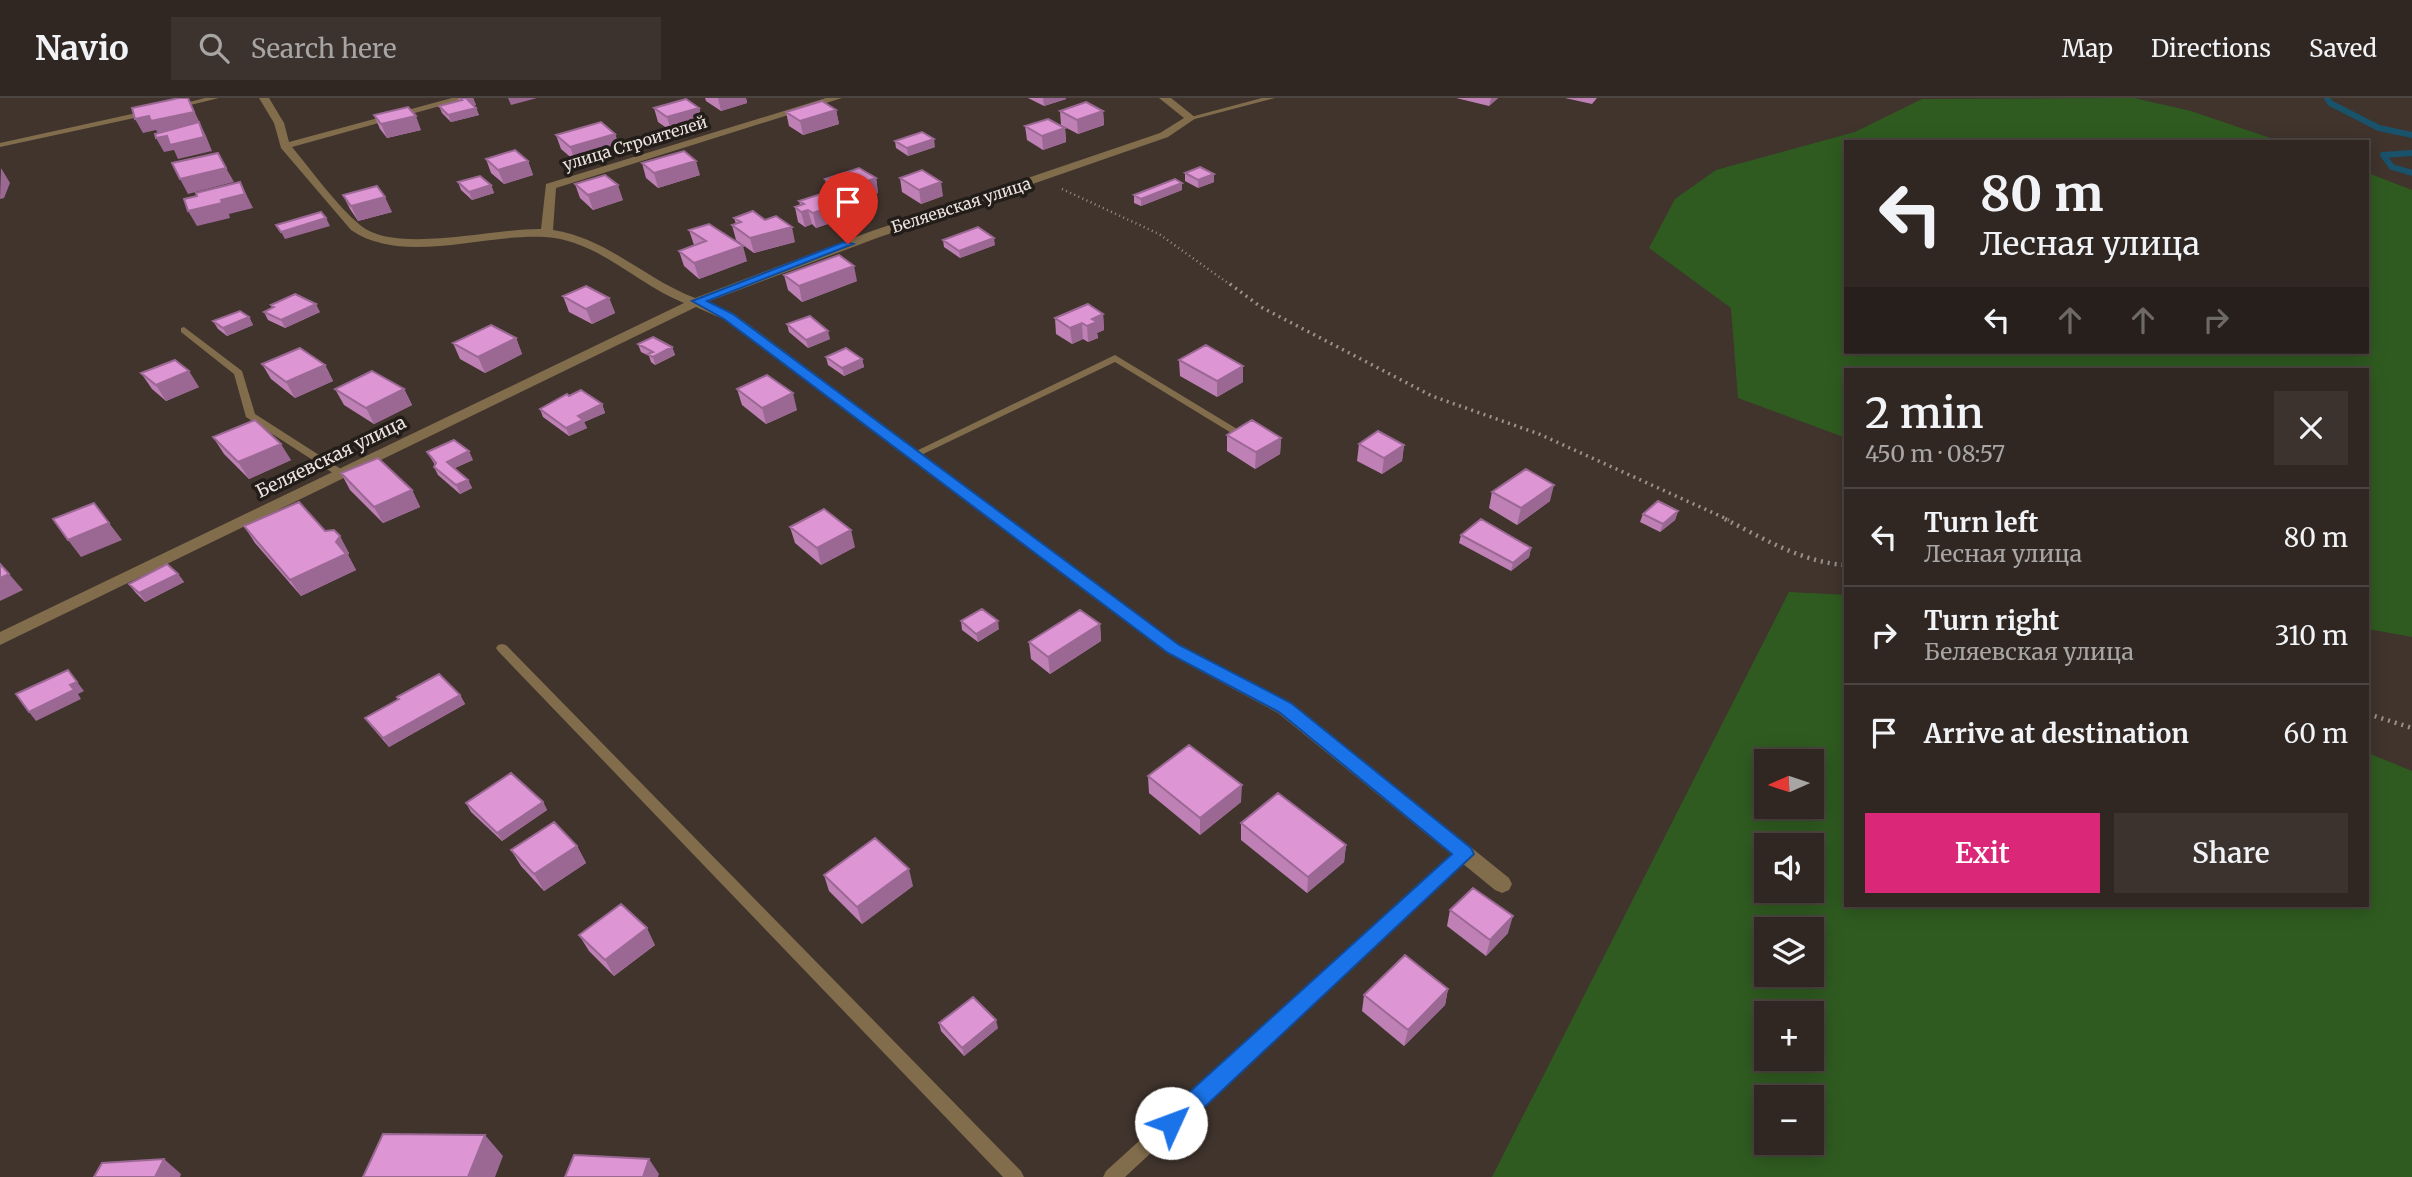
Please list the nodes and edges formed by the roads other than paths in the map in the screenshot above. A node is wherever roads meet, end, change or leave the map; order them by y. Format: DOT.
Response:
graph roads {
  1 [pos="215,98"];
  2 [pos="264,98"];
  3 [pos="464,98"];
  4 [pos="837,98"];
  5 [pos="1164,98"];
  6 [pos="1272,98"];
  7 [pos="175,107"];
  8 [pos="161,110"];
  9 [pos="1191,118"];
  10 [pos="0,145"];
  11 [pos="285,146"];
  12 [pos="547,233"];
  13 [pos="698,301"];
  14 [pos="184,330"];
  15 [pos="1237,432"];
  16 [pos="913,454"];
  17 [pos="341,473"];
  18 [pos="0,639"];
  19 [pos="502,648"];
  20 [pos="1465,854"];
  21 [pos="1502,884"];
  22 [pos="1016,1177"];
  23 [pos="1112,1177"];
  1 -- 7 [label="lane"];
  2 -- 11 [label="street"];
  3 -- 11 [label="street"];
  4 -- 12 [label="street, улица Строителей"];
  5 -- 9 [label="street"];
  6 -- 9 [label="lane"];
  8 -- 10 [label="lane"];
  9 -- 13 [label="street, Беляевская улица"];
  11 -- 12 [label="street"];
  12 -- 13 [label="street"];
  13 -- 16 [label="street"];
  13 -- 17 [label="street, Беляевская улица"];
  14 -- 17 [label="lane"];
  15 -- 16 [label="lane"];
  16 -- 20 [label="street"];
  17 -- 18 [label="street, Беляевская улица"];
  19 -- 22 [label="lane"];
  20 -- 21 [label="street"];
  20 -- 23 [label="lane"];
}
